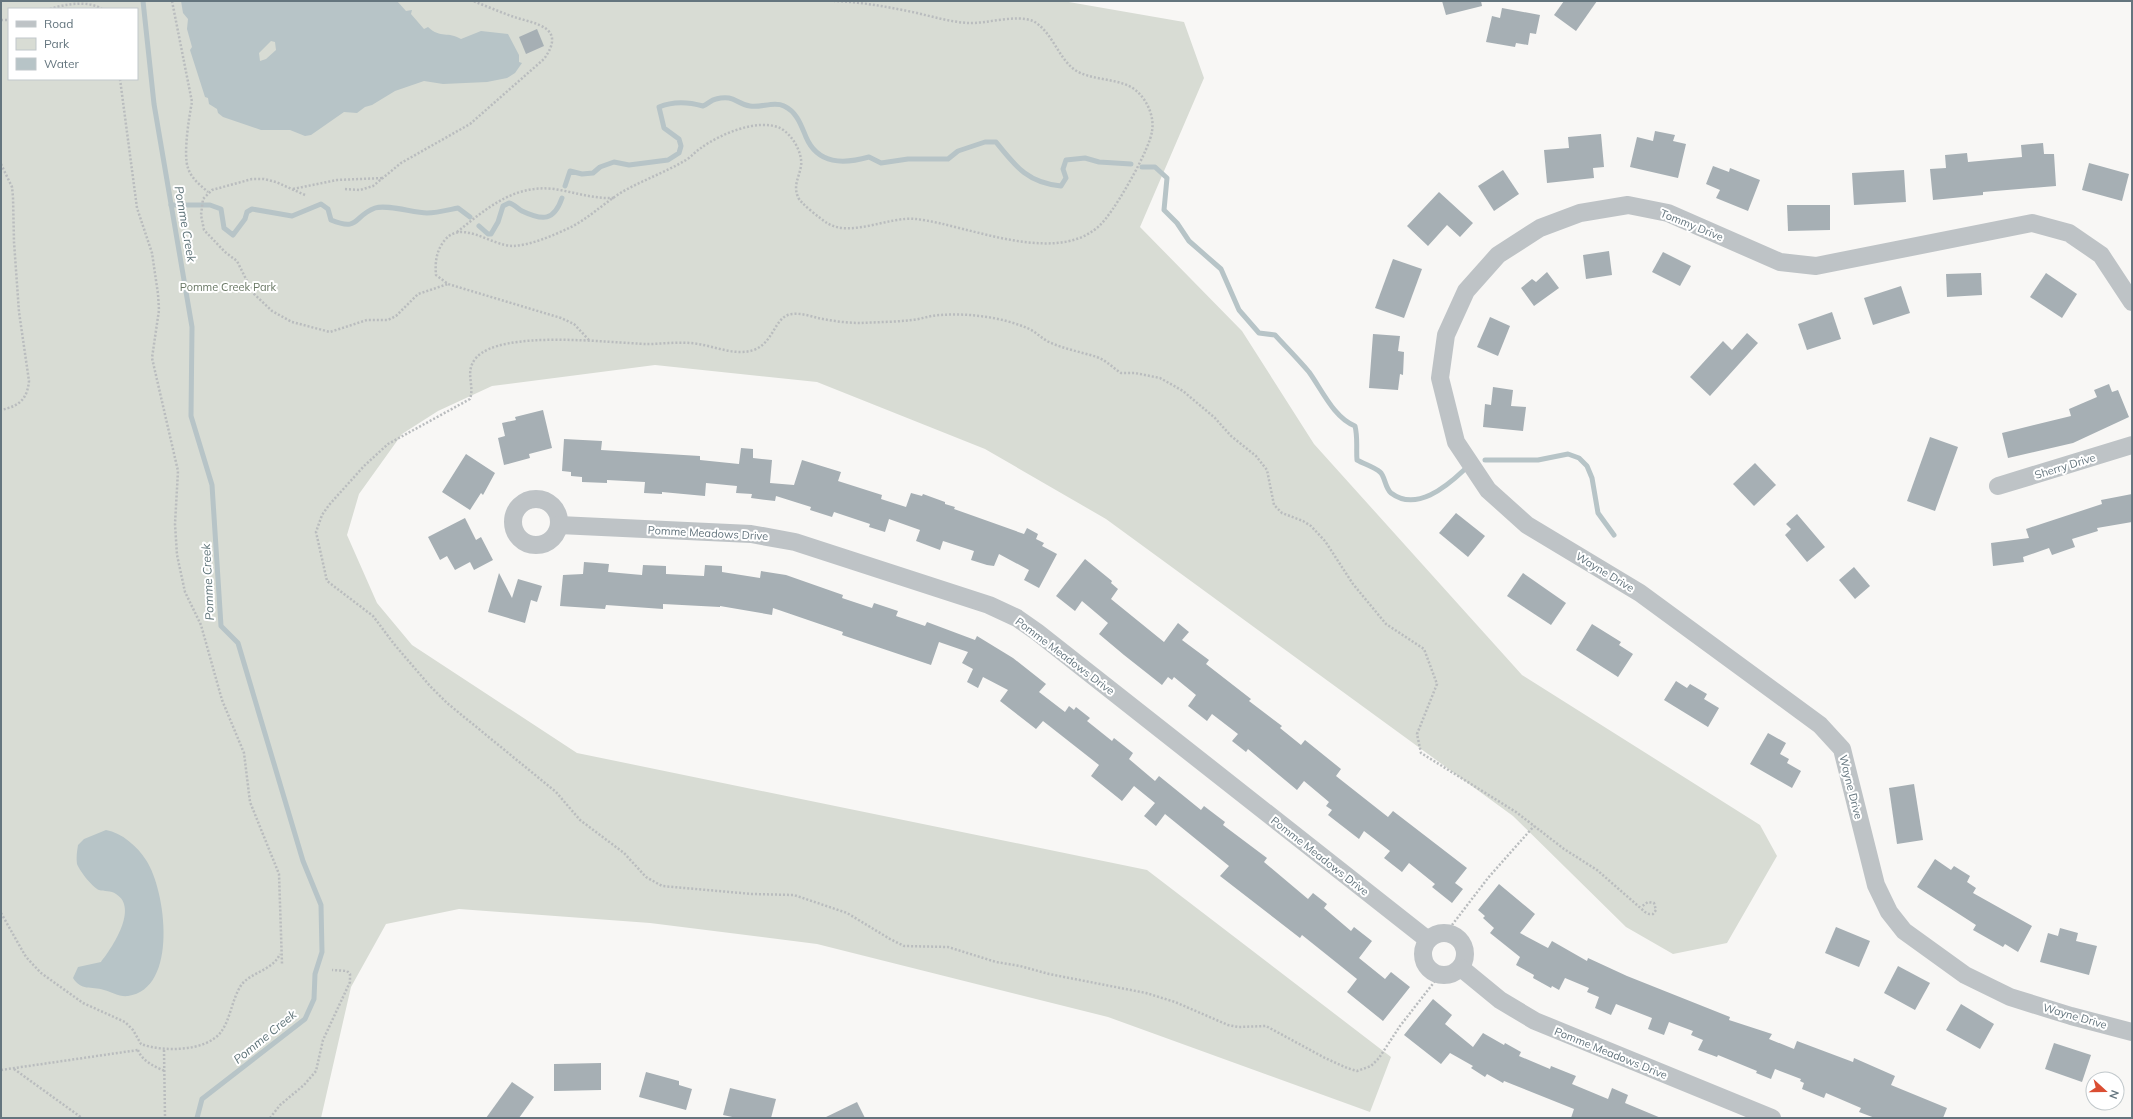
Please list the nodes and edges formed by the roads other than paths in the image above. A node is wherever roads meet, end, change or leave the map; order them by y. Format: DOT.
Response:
graph roads {
  1 [pos="2132,302"];
  2 [pos="2132,445"];
  3 [pos="1998,486"];
  4 [pos="1488,490"];
  5 [pos="559,525"];
  6 [pos="1428,940"];
  7 [pos="1461,968"];
  8 [pos="2132,1032"];
  9 [pos="1772,1118"];
  1 -- 4 [label="street, Tommy Drive"];
  2 -- 3 [label="street, Sherry Drive"];
  4 -- 8 [label="street, Wayne Drive"];
  5 -- 6 [label="street, Pomme Meadows Drive"];
  6 -- 7 [label="street"];
  6 -- 7 [label="street"];
  7 -- 9 [label="street, Pomme Meadows Drive"];
}
